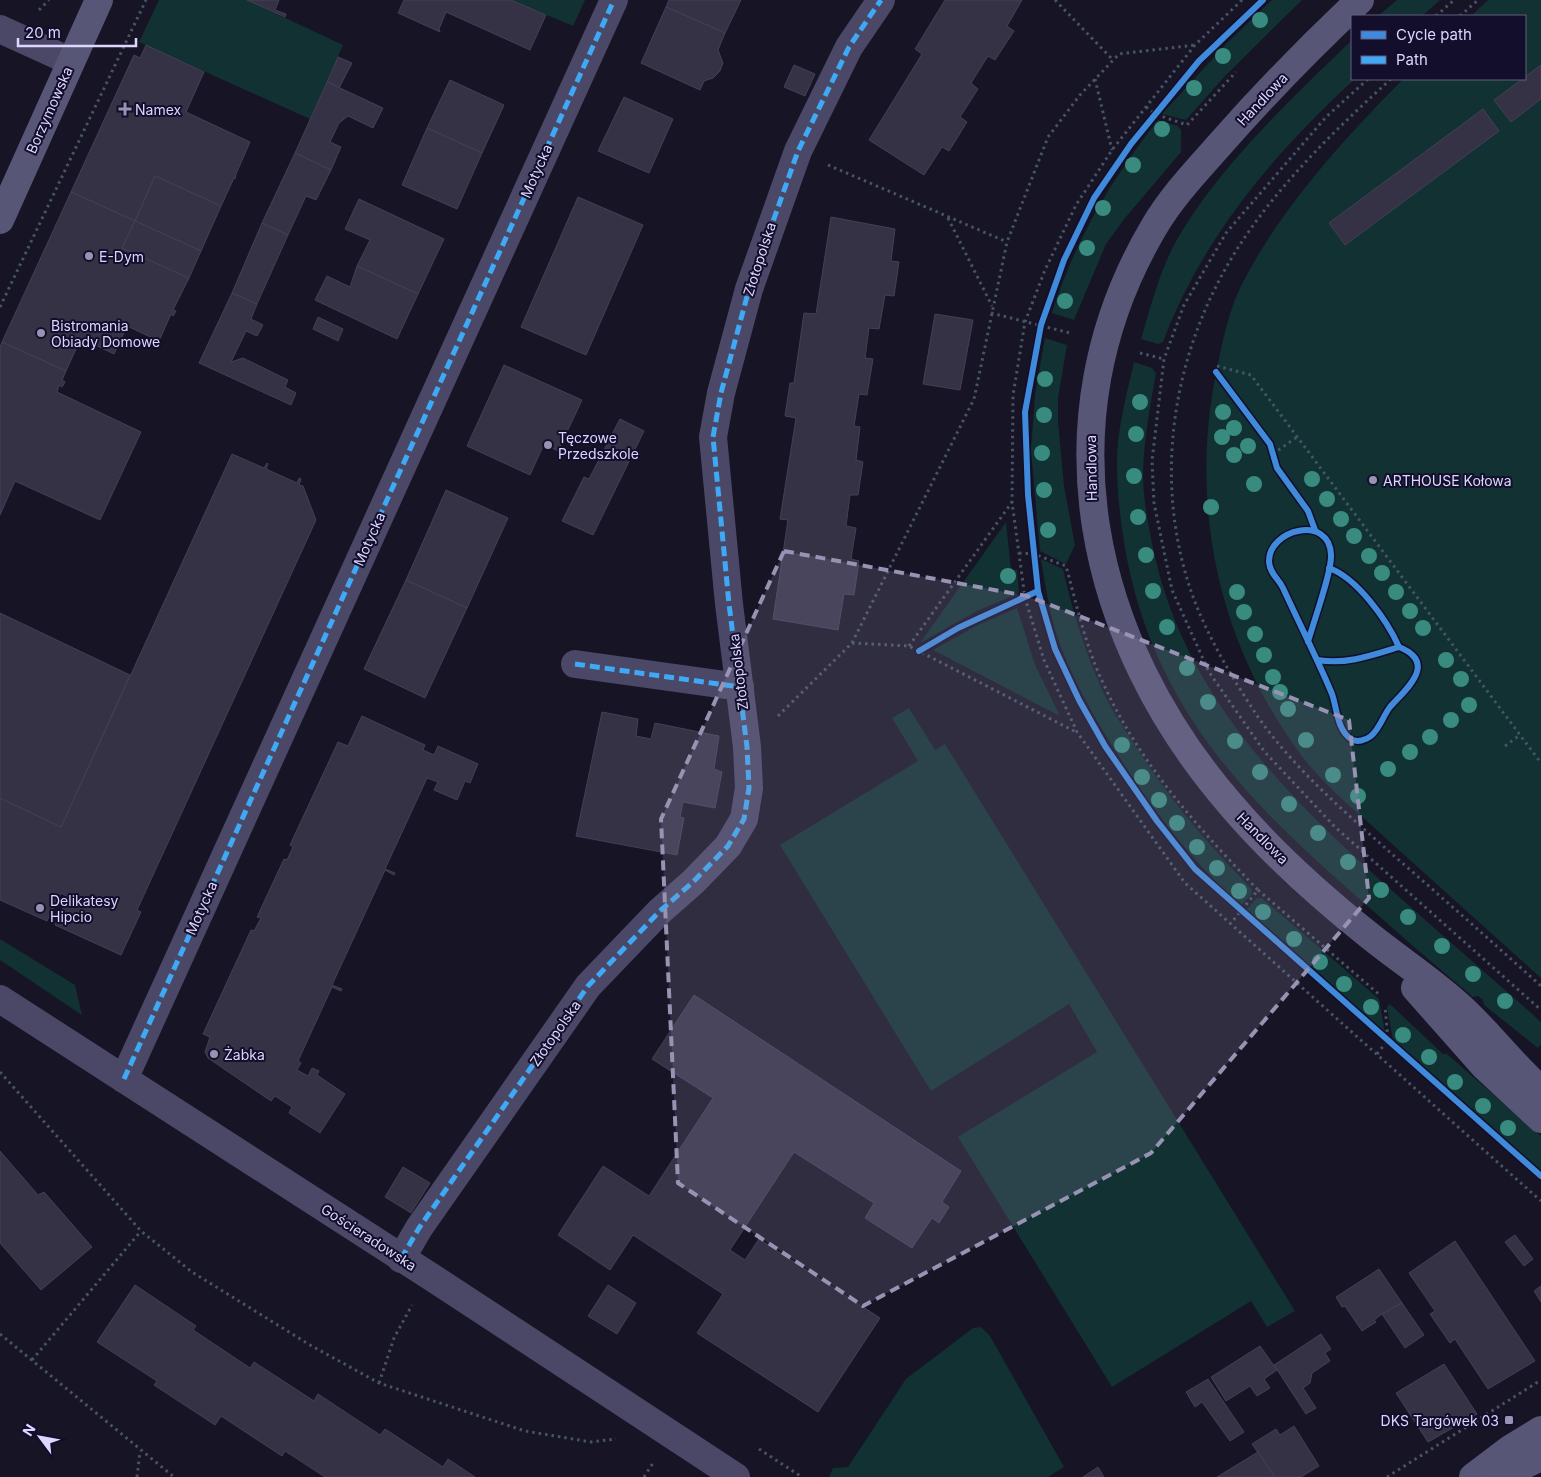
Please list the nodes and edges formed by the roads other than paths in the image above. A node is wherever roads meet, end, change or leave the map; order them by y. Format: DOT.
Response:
graph roads {
  1 [pos="98,0"];
  2 [pos="614,0"];
  3 [pos="881,0"];
  4 [pos="1360,0"];
  5 [pos="0,29"];
  6 [pos="70,61"];
  7 [pos="0,220"];
  8 [pos="575,664"];
  9 [pos="740,687"];
  10 [pos="1366,933"];
  11 [pos="0,999"];
  12 [pos="124,1079"];
  13 [pos="1541,1090"];
  14 [pos="1541,1119"];
  15 [pos="401,1259"];
  16 [pos="1541,1430"];
  17 [pos="1541,1457"];
  18 [pos="736,1477"];
  19 [pos="1473,1477"];
  20 [pos="1499,1477"];
  1 -- 6 [label="street, Borzymowska"];
  2 -- 12 [label="street, Motycka"];
  3 -- 9 [label="street, Złotopolska"];
  4 -- 10 [label="street, Handlowa"];
  5 -- 6 [label="street"];
  6 -- 7 [label="street, Borzymowska"];
  8 -- 9 [label="street"];
  9 -- 15 [label="street, Złotopolska"];
  10 -- 13 [label="street, Handlowa"];
  10 -- 14 [label="street, Handlowa"];
  11 -- 12 [label="street, Gościeradowska"];
  12 -- 15 [label="street, Gościeradowska"];
  15 -- 18 [label="street, Gościeradowska"];
  16 -- 19 [label="street"];
  17 -- 20 [label="street"];
}
